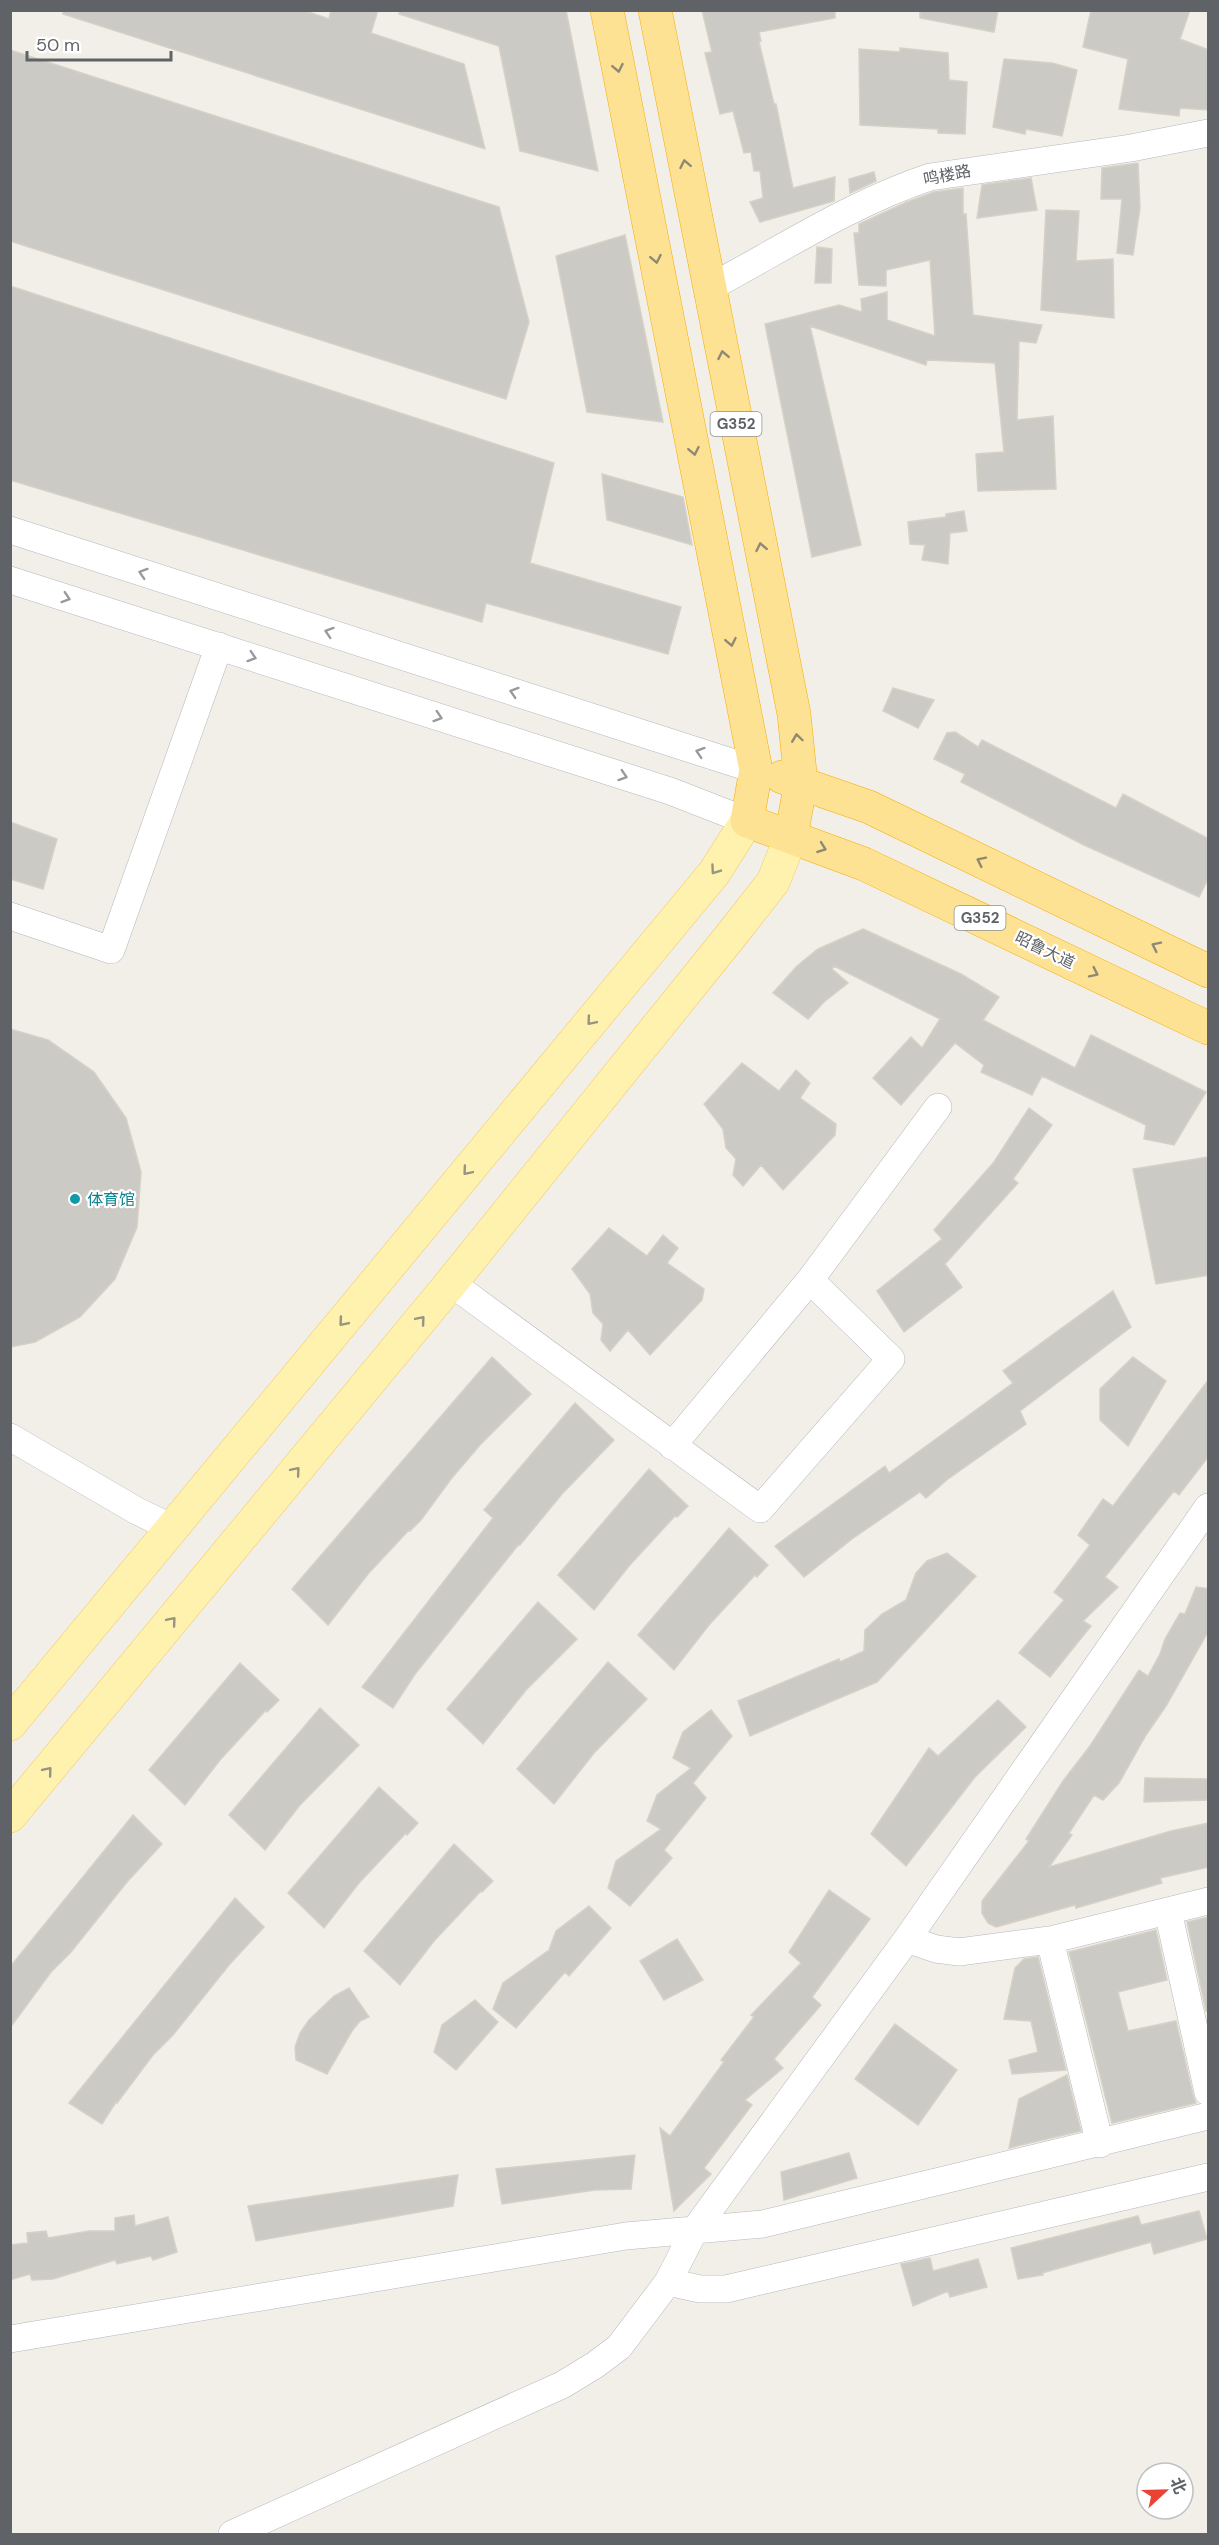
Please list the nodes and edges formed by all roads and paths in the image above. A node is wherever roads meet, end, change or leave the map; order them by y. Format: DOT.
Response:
graph roads {
  1 [pos="607,10"];
  2 [pos="655,10"];
  3 [pos="1209,133"];
  4 [pos="709,288"];
  5 [pos="10,530"];
  6 [pos="10,580"];
  7 [pos="219,646"];
  8 [pos="756,770"];
  9 [pos="801,782"];
  10 [pos="747,821"];
  11 [pos="791,837"];
  12 [pos="10,916"];
  13 [pos="1209,972"];
  14 [pos="1209,1028"];
  15 [pos="938,1107"];
  16 [pos="810,1280"];
  17 [pos="451,1283"];
  18 [pos="10,1437"];
  19 [pos="672,1446"];
  20 [pos="1209,1507"];
  21 [pos="172,1528"];
  22 [pos="10,1724"];
  23 [pos="10,1816"];
  24 [pos="1209,1901"];
  25 [pos="1168,1911"];
  26 [pos="908,1939"];
  27 [pos="1050,1940"];
  28 [pos="1209,2092"];
  29 [pos="1209,2116"];
  30 [pos="1100,2144"];
  31 [pos="1209,2177"];
  32 [pos="694,2231"];
  33 [pos="668,2282"];
  34 [pos="10,2339"];
  35 [pos="232,2535"];
  1 -- 8 [label="highway, G352, one-way"];
  4 -- 2 [label="highway, G352, one-way"];
  3 -- 4 [label="street, 鸣楼路"];
  9 -- 4 [label="highway, G352, one-way"];
  8 -- 5 [label="street, one-way"];
  6 -- 7 [label="street, one-way"];
  7 -- 10 [label="street, one-way"];
  7 -- 12 [label="street"];
  8 -- 9 [label="highway"];
  8 -- 10 [label="highway, G352"];
  9 -- 11 [label="highway, G352"];
  13 -- 9 [label="highway, one-way"];
  10 -- 11 [label="highway, 昭鲁大道 / G352"];
  10 -- 21 [label="main road, one-way"];
  11 -- 14 [label="highway, 昭鲁大道 / G352, one-way"];
  11 -- 17 [label="main road"];
  15 -- 16 [label="street"];
  16 -- 19 [label="street"];
  16 -- 19 [label="street"];
  17 -- 19 [label="street"];
  23 -- 17 [label="main road, one-way"];
  18 -- 21 [label="street"];
  20 -- 26 [label="street"];
  21 -- 22 [label="main road"];
  24 -- 25 [label="street"];
  25 -- 27 [label="street"];
  25 -- 28 [label="street"];
  26 -- 27 [label="street"];
  26 -- 32 [label="street"];
  27 -- 30 [label="street"];
  29 -- 30 [label="street"];
  30 -- 32 [label="street"];
  31 -- 33 [label="street"];
  32 -- 33 [label="street"];
  32 -- 34 [label="street"];
  33 -- 35 [label="street"];
}
